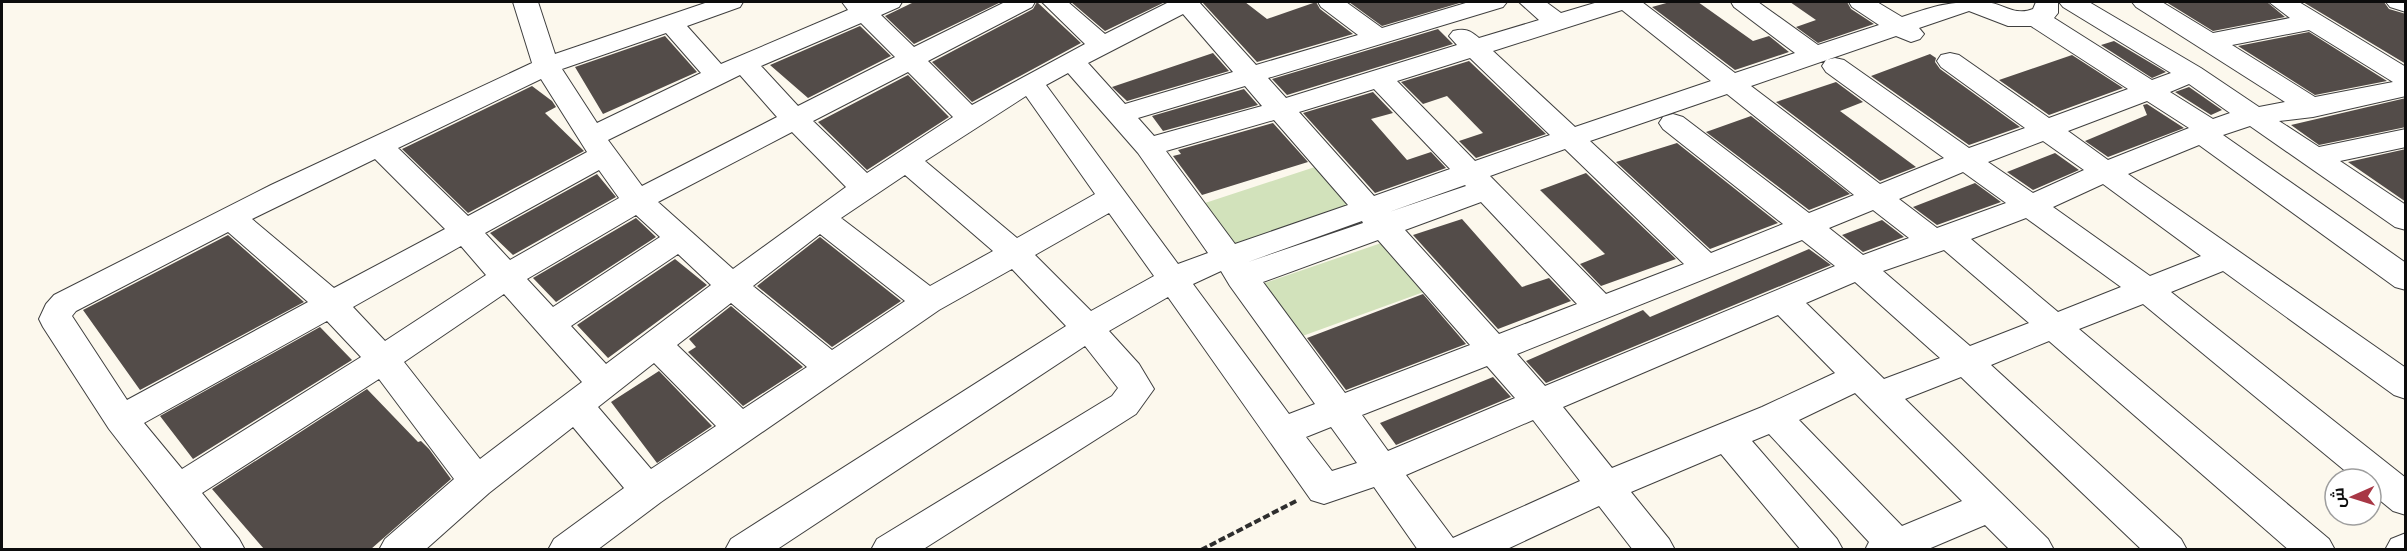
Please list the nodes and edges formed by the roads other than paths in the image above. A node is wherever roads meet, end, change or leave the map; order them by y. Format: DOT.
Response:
graph roads {
  1 [pos="526,2"];
  2 [pos="731,2"];
  3 [pos="890,2"];
  4 [pos="1023,2"];
  5 [pos="1054,2"];
  6 [pos="1187,2"];
  7 [pos="1330,2"];
  8 [pos="1494,2"];
  9 [pos="1531,2"];
  10 [pos="1624,2"];
  11 [pos="1743,2"];
  12 [pos="1861,2"];
  13 [pos="2072,2"];
  14 [pos="2145,2"];
  15 [pos="2282,2"];
  16 [pos="2399,2"];
  17 [pos="1978,5"];
  18 [pos="2406,5"];
  19 [pos="860,7"];
  20 [pos="1434,10"];
  21 [pos="2042,10"];
  22 [pos="1556,21"];
  23 [pos="2313,21"];
  24 [pos="670,22"];
  25 [pos="1908,32"];
  26 [pos="1378,37"];
  27 [pos="2209,42"];
  28 [pos="1101,45"];
  29 [pos="1474,48"];
  30 [pos="910,59"];
  31 [pos="1071,60"];
  32 [pos="1825,60"];
  33 [pos="1950,61"];
  34 [pos="744,63"];
  35 [pos="546,66"];
  36 [pos="2192,74"];
  37 [pos="717,75"];
  38 [pos="1252,76"];
  39 [pos="1379,78"];
  40 [pos="2406,79"];
  41 [pos="1030,82"];
  42 [pos="2406,88"];
  43 [pos="1738,90"];
  44 [pos="2149,90"];
  45 [pos="2313,108"];
  46 [pos="1281,109"];
  47 [pos="1122,114"];
  48 [pos="2254,116"];
  49 [pos="970,118"];
  50 [pos="794,119"];
  51 [pos="1673,123"];
  52 [pos="2046,129"];
  53 [pos="2207,132"];
  54 [pos="2406,138"];
  55 [pos="378,145"];
  56 [pos="1579,146"];
  57 [pos="597,147"];
  58 [pos="1148,147"];
  59 [pos="2313,158"];
  60 [pos="906,160"];
  61 [pos="1966,160"];
  62 [pos="2105,172"];
  63 [pos="1478,181"];
  64 [pos="865,188"];
  65 [pos="2368,196"];
  66 [pos="1113,197"];
  67 [pos="1875,198"];
  68 [pos="638,200"];
  69 [pos="2032,205"];
  70 [pos="2313,213"];
  71 [pos="231,218"];
  72 [pos="820,218"];
  73 [pos="1377,218"];
  74 [pos="2406,220"];
  75 [pos="1805,226"];
  76 [pos="464,230"];
  77 [pos="681,238"];
  78 [pos="1941,239"];
  79 [pos="1014,252"];
  80 [pos="2226,258"];
  81 [pos="1707,267"];
  82 [pos="1234,268"];
  83 [pos="1859,268"];
  84 [pos="506,277"];
  85 [pos="2406,279"];
  86 [pos="1172,280"];
  87 [pos="733,287"];
  88 [pos="2146,289"];
  89 [pos="1784,301"];
  90 [pos="928,302"];
  91 [pos="330,304"];
  92 [pos="1600,309"];
  93 [pos="549,325"];
  94 [pos="2053,326"];
  95 [pos="1088,328"];
  96 [pos="656,345"];
  97 [pos="1492,351"];
  98 [pos="382,360"];
  99 [pos="1964,360"];
  100 [pos="830,367"];
  101 [pos="603,383"];
  102 [pos="1870,385"];
  103 [pos="2406,386"];
  104 [pos="1539,403"];
  105 [pos="575,405"];
  106 [pos="1340,410"];
  107 [pos="1774,417"];
  108 [pos="121,419"];
  109 [pos="740,428"];
  110 [pos="1281,432"];
  111 [pos="1728,437"];
  112 [pos="1382,469"];
  113 [pos="476,482"];
  114 [pos="1607,486"];
  115 [pos="178,490"];
  116 [pos="648,491"];
  117 [pos="2406,500"];
  118 [pos="1991,506"];
  119 [pos="1894,548"];
  120 [pos="226,549"];
  121 [pos="398,549"];
  122 [pos="567,549"];
  123 [pos="744,549"];
  124 [pos="890,549"];
  125 [pos="1440,549"];
  126 [pos="1465,549"];
  127 [pos="1656,549"];
  128 [pos="1824,549"];
  129 [pos="2035,549"];
  130 [pos="2168,549"];
  131 [pos="2316,549"];
  1 -- 35 [label="street"];
  2 -- 24 [label="street"];
  3 -- 19 [label="street"];
  4 -- 30 [label="street"];
  5 -- 28 [label="street"];
  6 -- 28 [label="street"];
  6 -- 38 [label="street"];
  7 -- 26 [label="street"];
  8 -- 20 [label="street"];
  9 -- 22 [label="street"];
  10 -- 22 [label="street"];
  10 -- 43 [label="street"];
  11 -- 32 [label="street"];
  12 -- 25 [label="street"];
  13 -- 36 [label="street"];
  14 -- 27 [label="street"];
  15 -- 23 [label="street"];
  16 -- 18 [label="street"];
  17 -- 21 [label="street"];
  17 -- 25 [label="street"];
  19 -- 30 [label="street"];
  19 -- 34 [label="street"];
  20 -- 26 [label="street"];
  20 -- 29 [label="street"];
  21 -- 44 [label="street"];
  22 -- 29 [label="street"];
  23 -- 27 [label="street"];
  23 -- 40 [label="street"];
  24 -- 35 [label="street"];
  24 -- 37 [label="street"];
  25 -- 32 [label="street"];
  26 -- 38 [label="street"];
  27 -- 45 [label="street"];
  28 -- 31 [label="street"];
  29 -- 39 [label="street"];
  29 -- 56 [label="street"];
  30 -- 49 [label="street"];
  30 -- 50 [label="street"];
  31 -- 41 [label="street"];
  31 -- 47 [label="street"];
  32 -- 43 [label="street"];
  32 -- 61 [label="street"];
  33 -- 52 [label="street"];
  34 -- 37 [label="street"];
  34 -- 50 [label="street"];
  35 -- 55 [label="street"];
  35 -- 57 [label="street"];
  36 -- 44 [label="street"];
  36 -- 48 [label="street"];
  37 -- 57 [label="street"];
  38 -- 46 [label="street"];
  38 -- 47 [label="street"];
  39 -- 46 [label="street"];
  39 -- 63 [label="street"];
  41 -- 49 [label="street"];
  41 -- 66 [label="street"];
  42 -- 45 [label="street"];
  43 -- 51 [label="street"];
  43 -- 56 [label="street"];
  43 -- 67 [label="street"];
  44 -- 52 [label="street"];
  44 -- 53 [label="street"];
  45 -- 48 [label="street"];
  46 -- 58 [label="street"];
  46 -- 73 [label="street"];
  47 -- 58 [label="street"];
  48 -- 53 [label="street"];
  48 -- 59 [label="street"];
  49 -- 60 [label="street"];
  50 -- 64 [label="street"];
  50 -- 68 [label="street"];
  51 -- 56 [label="street"];
  51 -- 75 [label="street"];
  52 -- 61 [label="street"];
  52 -- 62 [label="street"];
  53 -- 62 [label="street"];
  53 -- 70 [label="street"];
  54 -- 59 [label="street"];
  55 -- 71 [label="street"];
  55 -- 76 [label="street"];
  56 -- 63 [label="street"];
  56 -- 81 [label="street"];
  57 -- 68 [label="street"];
  57 -- 76 [label="street"];
  58 -- 82 [label="street"];
  59 -- 65 [label="street"];
  60 -- 64 [label="street"];
  60 -- 79 [label="street"];
  61 -- 67 [label="street"];
  61 -- 69 [label="street"];
  62 -- 69 [label="street"];
  62 -- 80 [label="street"];
  63 -- 73 [label="street"];
  63 -- 92 [label="street"];
  64 -- 72 [label="street"];
  65 -- 70 [label="street"];
  65 -- 74 [label="street"];
  66 -- 79 [label="street"];
  66 -- 86 [label="street"];
  67 -- 75 [label="street"];
  67 -- 78 [label="street"];
  68 -- 77 [label="street"];
  68 -- 84 [label="street"];
  69 -- 78 [label="street"];
  69 -- 88 [label="street"];
  70 -- 85 [label="street"];
  71 -- 91 [label="street"];
  71 -- 108 [label="street"];
  72 -- 87 [label="street"];
  72 -- 90 [label="street"];
  73 -- 82 [label="street"];
  73 -- 97 [label="street"];
  75 -- 81 [label="street"];
  75 -- 83 [label="street"];
  76 -- 84 [label="street"];
  76 -- 91 [label="street"];
  77 -- 87 [label="street"];
  77 -- 93 [label="street"];
  78 -- 83 [label="street"];
  78 -- 94 [label="street"];
  79 -- 90 [label="street"];
  79 -- 95 [label="street"];
  80 -- 88 [label="street"];
  80 -- 103 [label="street"];
  81 -- 92 [label="street"];
  82 -- 86 [label="street"];
  82 -- 106 [label="street"];
  83 -- 89 [label="street"];
  83 -- 99 [label="street"];
  84 -- 93 [label="street"];
  84 -- 98 [label="street"];
  86 -- 95 [label="street"];
  86 -- 110 [label="street"];
  87 -- 96 [label="street"];
  87 -- 100 [label="street"];
  88 -- 94 [label="street"];
  88 -- 117 [label="street"];
  89 -- 102 [label="street"];
  89 -- 104 [label="street"];
  90 -- 100 [label="street"];
  91 -- 98 [label="street"];
  91 -- 108 [label="street"];
  92 -- 97 [label="street"];
  93 -- 101 [label="street"];
  94 -- 99 [label="street"];
  94 -- 131 [label="street"];
  95 -- 123 [label="street"];
  95 -- 124 [label="street"];
  96 -- 101 [label="street"];
  96 -- 109 [label="street"];
  97 -- 104 [label="street"];
  97 -- 106 [label="street"];
  98 -- 113 [label="street"];
  98 -- 115 [label="street"];
  99 -- 102 [label="street"];
  99 -- 130 [label="street"];
  100 -- 109 [label="street"];
  101 -- 105 [label="street"];
  102 -- 107 [label="street"];
  102 -- 118 [label="street"];
  104 -- 112 [label="street"];
  104 -- 114 [label="street"];
  105 -- 113 [label="street"];
  105 -- 116 [label="street"];
  106 -- 110 [label="street"];
  106 -- 112 [label="street"];
  107 -- 111 [label="street"];
  107 -- 119 [label="street"];
  108 -- 115 [label="street"];
  109 -- 116 [label="street"];
  110 -- 112 [label="street"];
  111 -- 114 [label="street"];
  111 -- 128 [label="street"];
  112 -- 125 [label="street"];
  113 -- 121 [label="street"];
  114 -- 126 [label="street"];
  114 -- 127 [label="street"];
  115 -- 120 [label="street"];
  116 -- 122 [label="street"];
  118 -- 119 [label="street"];
  118 -- 129 [label="street"];
}
